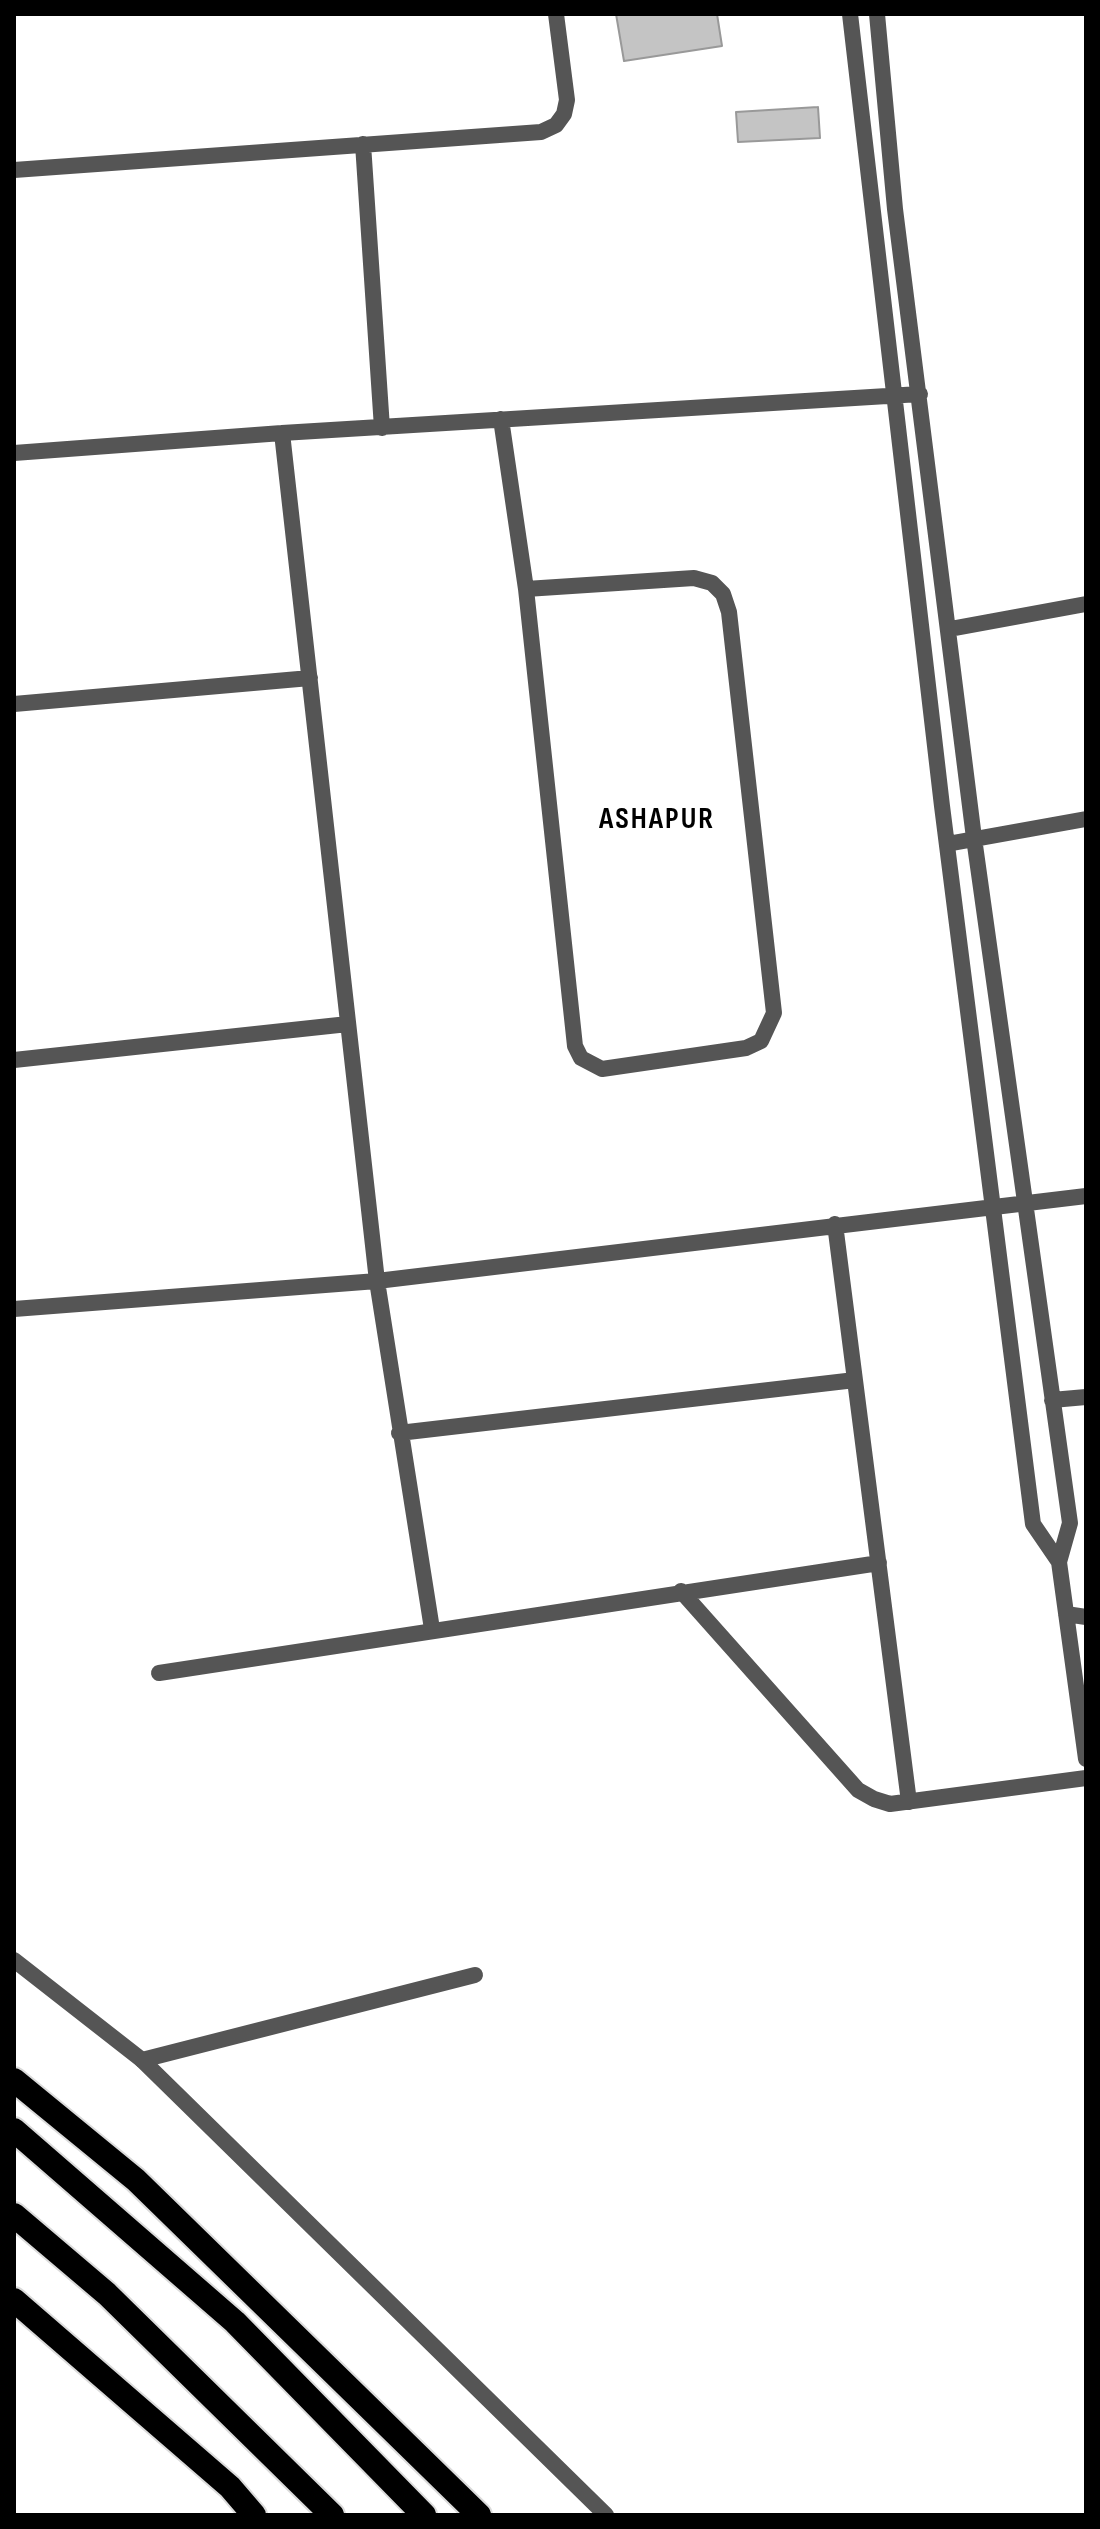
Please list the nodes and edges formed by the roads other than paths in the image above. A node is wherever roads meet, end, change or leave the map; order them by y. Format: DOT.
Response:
graph roads {
  1 [pos="556,14"];
  2 [pos="850,14"];
  3 [pos="877,14"];
  4 [pos="363,144"];
  5 [pos="14,170"];
  6 [pos="920,394"];
  7 [pos="892,395"];
  8 [pos="501,419"];
  9 [pos="382,428"];
  10 [pos="282,433"];
  11 [pos="14,453"];
  12 [pos="526,589"];
  13 [pos="1086,604"];
  14 [pos="950,629"];
  15 [pos="310,678"];
  16 [pos="14,704"];
  17 [pos="1086,819"];
  18 [pos="974,838"];
  19 [pos="947,844"];
  20 [pos="348,1024"];
  21 [pos="14,1060"];
  22 [pos="1086,1196"];
  23 [pos="1023,1202"];
  24 [pos="991,1205"];
  25 [pos="835,1224"];
  26 [pos="377,1281"];
  27 [pos="14,1309"];
  28 [pos="855,1380"];
  29 [pos="1086,1397"];
  30 [pos="1052,1400"];
  31 [pos="399,1433"];
  32 [pos="1059,1562"];
  33 [pos="879,1563"];
  34 [pos="681,1591"];
  35 [pos="1066,1614"];
  36 [pos="1086,1617"];
  37 [pos="432,1629"];
  38 [pos="159,1673"];
  39 [pos="1086,1759"];
  40 [pos="1086,1778"];
  41 [pos="909,1802"];
  42 [pos="14,1960"];
  43 [pos="475,1975"];
  44 [pos="142,2060"];
  45 [pos="14,2080"];
  46 [pos="14,2130"];
  47 [pos="14,2215"];
  48 [pos="14,2300"];
  49 [pos="254,2515"];
  50 [pos="332,2515"];
  51 [pos="424,2515"];
  52 [pos="479,2515"];
  53 [pos="606,2515"];
  1 -- 4 [label="street"];
  2 -- 7 [label="street"];
  3 -- 6 [label="street"];
  4 -- 5 [label="street"];
  4 -- 9 [label="street"];
  6 -- 7 [label="street"];
  6 -- 14 [label="street"];
  7 -- 8 [label="street"];
  7 -- 19 [label="street"];
  8 -- 9 [label="street"];
  8 -- 12 [label="street"];
  9 -- 10 [label="street"];
  10 -- 11 [label="street"];
  10 -- 15 [label="street"];
  12 -- 12 [label="street"];
  13 -- 14 [label="street"];
  14 -- 18 [label="street"];
  15 -- 16 [label="street"];
  15 -- 20 [label="street"];
  17 -- 18 [label="street"];
  18 -- 19 [label="street"];
  18 -- 23 [label="street"];
  19 -- 24 [label="street"];
  20 -- 21 [label="street"];
  20 -- 26 [label="street"];
  22 -- 23 [label="street"];
  23 -- 24 [label="street"];
  23 -- 30 [label="street"];
  24 -- 25 [label="street"];
  24 -- 32 [label="street"];
  25 -- 26 [label="street"];
  25 -- 28 [label="street"];
  26 -- 27 [label="street"];
  26 -- 31 [label="street"];
  28 -- 31 [label="street"];
  28 -- 33 [label="street"];
  29 -- 30 [label="street"];
  30 -- 32 [label="street"];
  31 -- 37 [label="street"];
  32 -- 35 [label="street"];
  33 -- 34 [label="street"];
  33 -- 41 [label="street"];
  34 -- 37 [label="street"];
  34 -- 41 [label="street"];
  35 -- 36 [label="street"];
  35 -- 39 [label="street"];
  37 -- 38 [label="street"];
  40 -- 41 [label="street"];
  42 -- 44 [label="street"];
  43 -- 44 [label="street"];
  44 -- 53 [label="street"];
  45 -- 52 [label="highway"];
  46 -- 51 [label="highway"];
  47 -- 50 [label="highway"];
  48 -- 49 [label="highway"];
}
